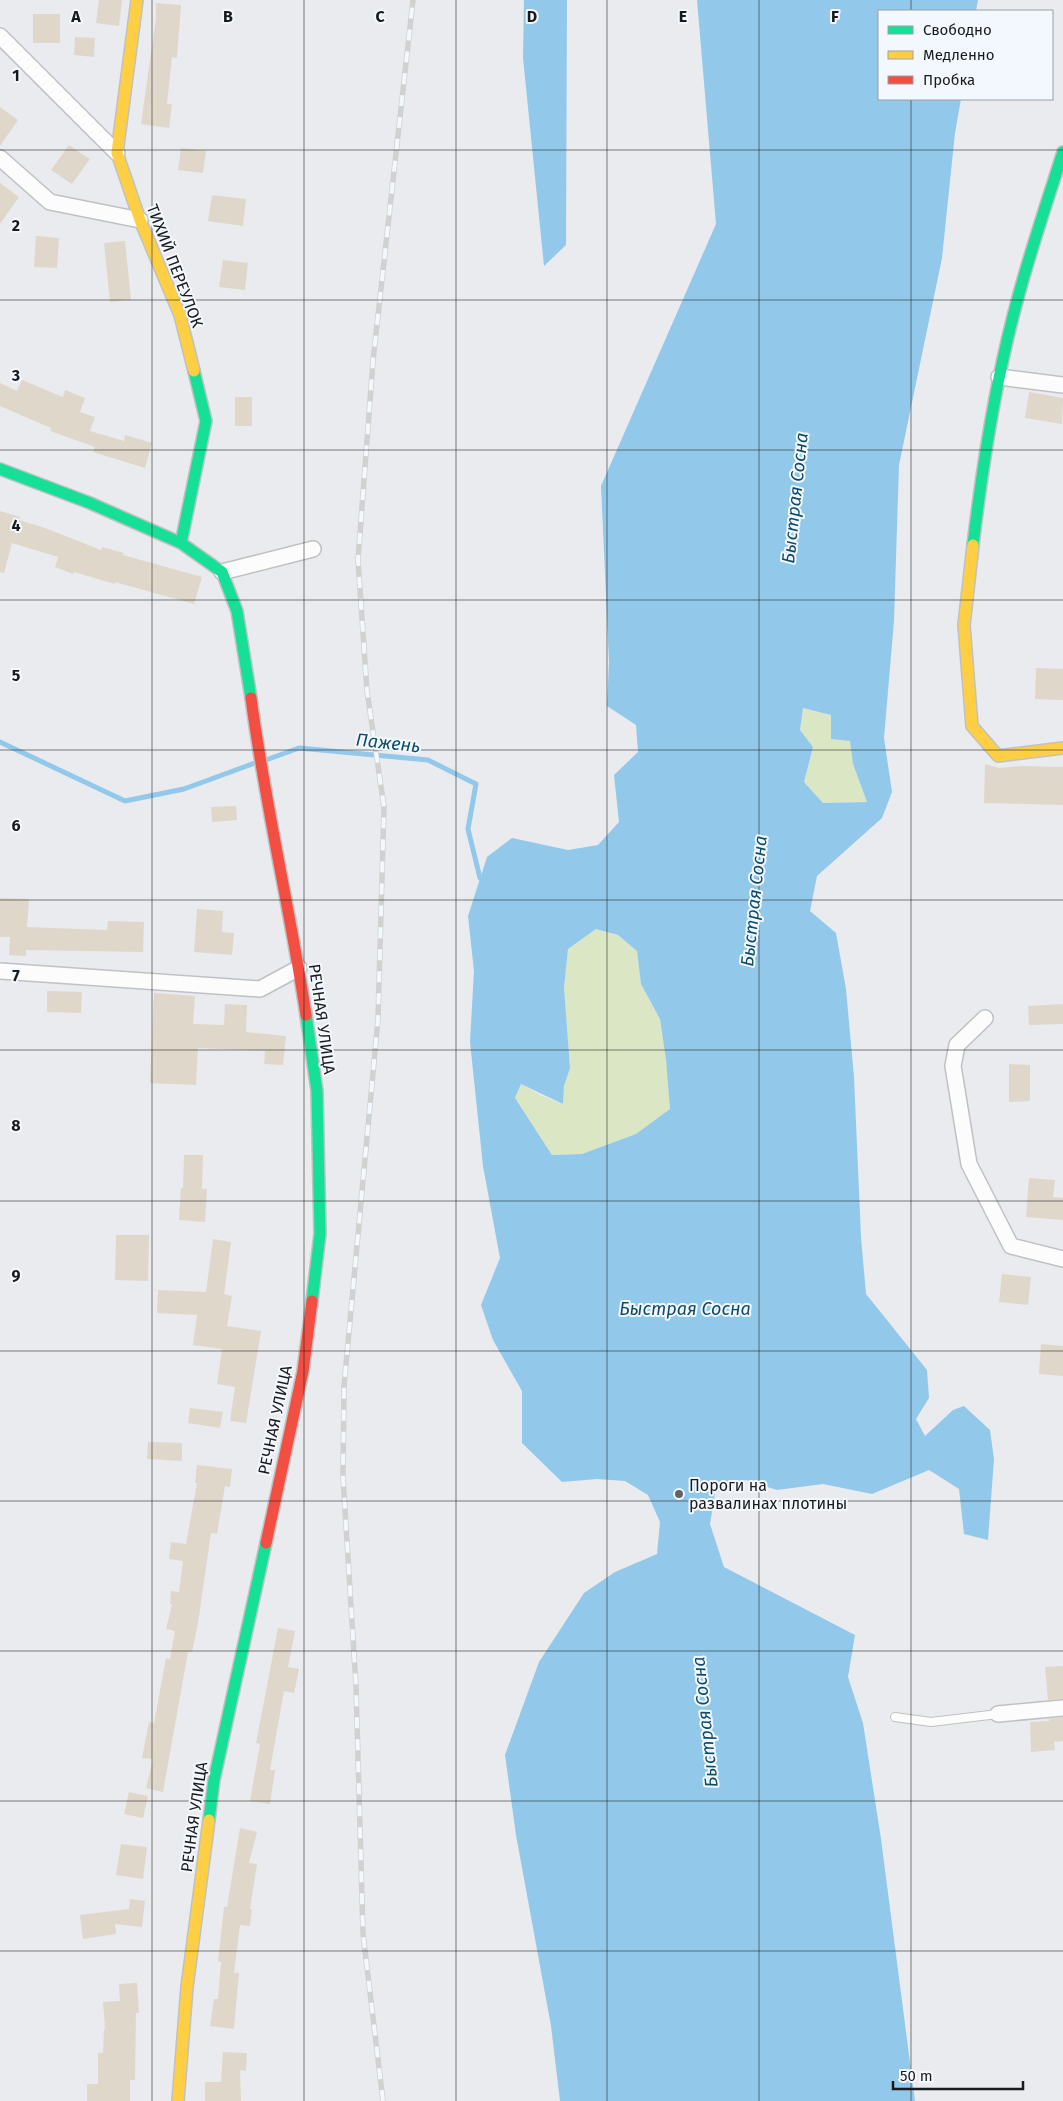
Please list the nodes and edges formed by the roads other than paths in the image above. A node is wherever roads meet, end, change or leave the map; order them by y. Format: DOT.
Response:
graph roads {
  1 [pos="137,0"];
  2 [pos="0,36"];
  3 [pos="1063,152"];
  4 [pos="117,154"];
  5 [pos="0,158"];
  6 [pos="140,220"];
  7 [pos="999,377"];
  8 [pos="1063,385"];
  9 [pos="0,469"];
  10 [pos="181,543"];
  11 [pos="313,549"];
  12 [pos="222,572"];
  13 [pos="1063,748"];
  14 [pos="299,968"];
  15 [pos="0,971"];
  16 [pos="985,1018"];
  17 [pos="1063,1259"];
  18 [pos="1063,1708"];
  19 [pos="998,1714"];
  20 [pos="895,1717"];
  21 [pos="178,2101"];
  1 -- 4 [label="street, ТИХИЙ ПЕРЕУЛОК"];
  2 -- 4 [label="street"];
  3 -- 7 [label="street"];
  4 -- 6 [label="street, ТИХИЙ ПЕРЕУЛОК"];
  5 -- 6 [label="street"];
  6 -- 10 [label="street, ТИХИЙ ПЕРЕУЛОК"];
  7 -- 8 [label="street"];
  7 -- 13 [label="street"];
  9 -- 10 [label="street"];
  10 -- 12 [label="street"];
  11 -- 12 [label="street"];
  12 -- 14 [label="street, РЕЧНАЯ УЛИЦА"];
  14 -- 15 [label="street"];
  14 -- 21 [label="street, РЕЧНАЯ УЛИЦА"];
  16 -- 17 [label="street"];
  18 -- 19 [label="street"];
  19 -- 20 [label="lane"];
}
